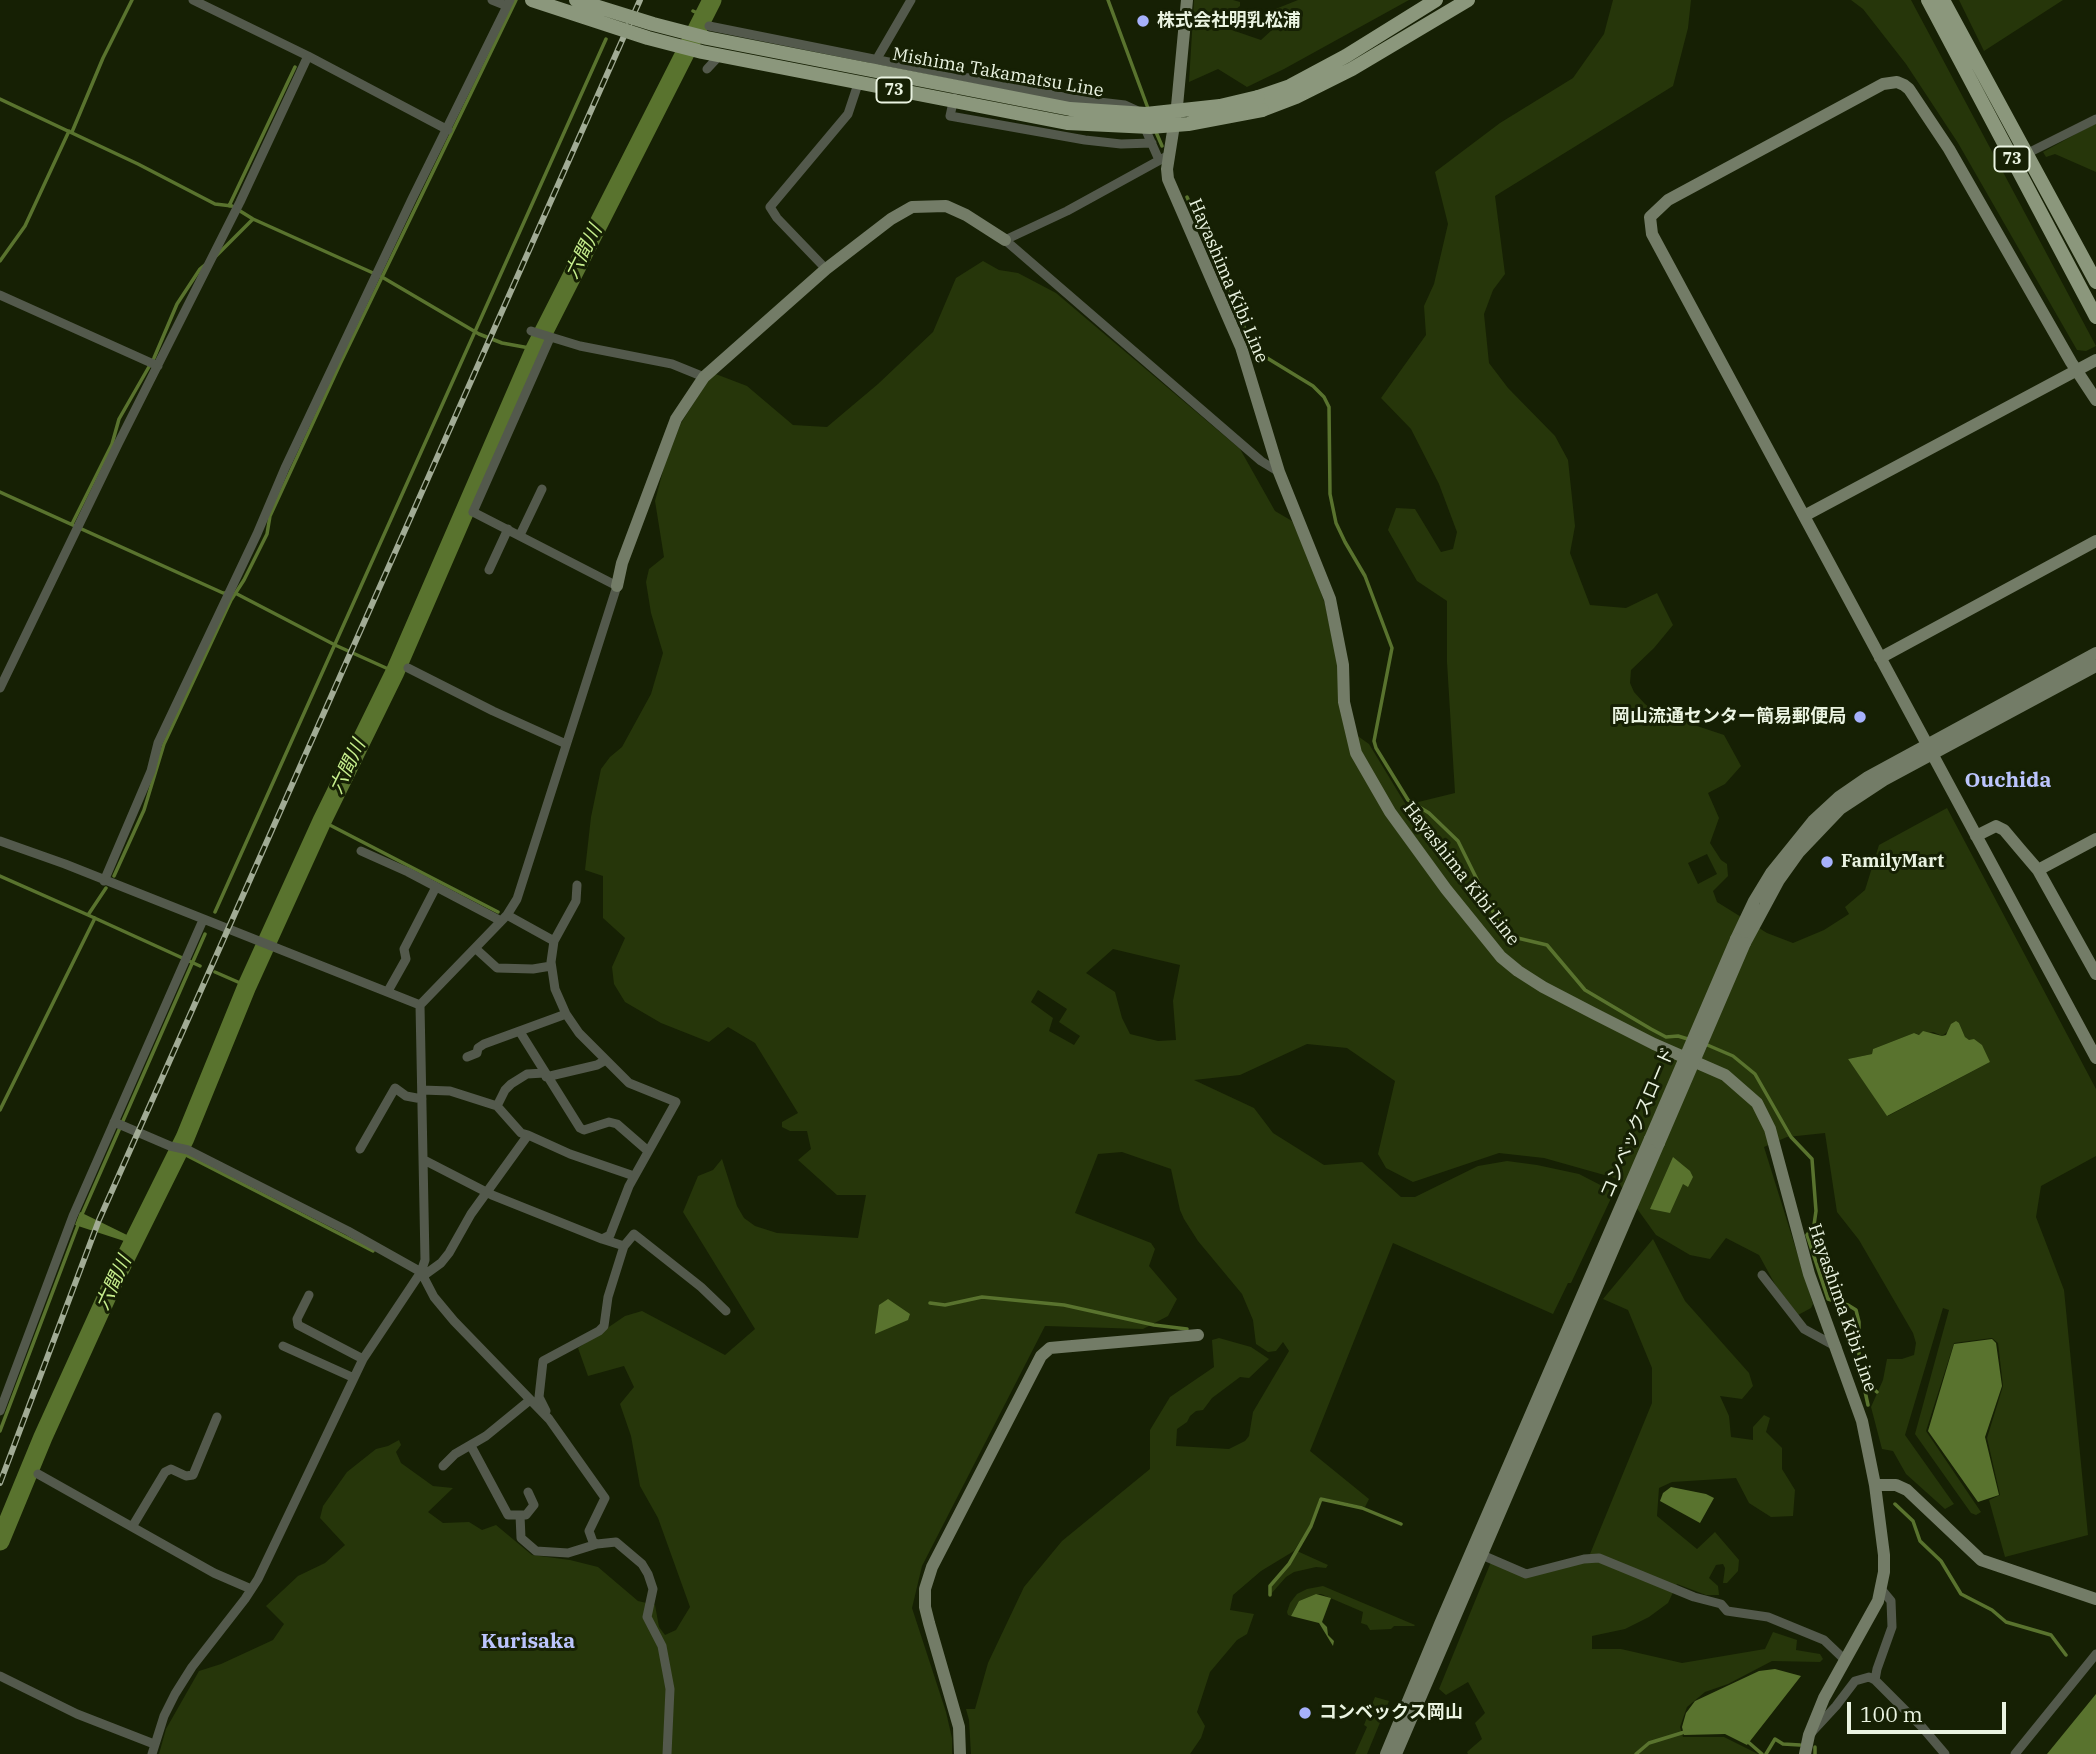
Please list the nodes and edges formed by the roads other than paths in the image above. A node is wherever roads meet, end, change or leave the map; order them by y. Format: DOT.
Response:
graph roads {
  1 [pos="193,0"];
  2 [pos="492,0"];
  3 [pos="532,0"];
  4 [pos="576,0"];
  5 [pos="911,0"];
  6 [pos="1187,0"];
  7 [pos="1436,0"];
  8 [pos="1468,0"];
  9 [pos="1928,0"];
  10 [pos="1943,0"];
  11 [pos="509,3"];
  12 [pos="709,26"];
  13 [pos="740,33"];
  14 [pos="308,56"];
  15 [pos="877,60"];
  16 [pos="707,69"];
  17 [pos="959,76"];
  18 [pos="1260,103"];
  19 [pos="2096,119"];
  20 [pos="448,130"];
  21 [pos="1152,143"];
  22 [pos="1164,158"];
  23 [pos="2020,158"];
  24 [pos="1004,240"];
  25 [pos="826,269"];
  26 [pos="2096,282"];
  27 [pos="0,295"];
  28 [pos="2096,317"];
  29 [pos="531,331"];
  30 [pos="550,338"];
  31 [pos="2095,361"];
  32 [pos="154,364"];
  33 [pos="2076,370"];
  34 [pos="704,377"];
  35 [pos="2096,400"];
  36 [pos="1279,472"];
  37 [pos="542,489"];
  38 [pos="1804,516"];
  39 [pos="508,529"];
  40 [pos="520,534"];
  41 [pos="2096,541"];
  42 [pos="489,570"];
  43 [pos="617,586"];
  44 [pos="2096,653"];
  45 [pos="1880,658"];
  46 [pos="2096,666"];
  47 [pos="408,668"];
  48 [pos="0,688"];
  49 [pos="566,744"];
  50 [pos="1929,749"];
  51 [pos="1976,836"];
  52 [pos="2096,839"];
  53 [pos="0,841"];
  54 [pos="361,851"];
  55 [pos="2038,870"];
  56 [pos="104,881"];
  57 [pos="577,885"];
  58 [pos="436,887"];
  59 [pos="504,918"];
  60 [pos="202,920"];
  61 [pos="554,941"];
  62 [pos="475,948"];
  63 [pos="551,966"];
  64 [pos="2096,974"];
  65 [pos="388,992"];
  66 [pos="420,1004"];
  67 [pos="566,1014"];
  68 [pos="520,1032"];
  69 [pos="467,1057"];
  70 [pos="2096,1058"];
  71 [pos="604,1061"];
  72 [pos="545,1075"];
  73 [pos="422,1095"];
  74 [pos="497,1106"];
  75 [pos="119,1125"];
  76 [pos="528,1135"];
  77 [pos="1655,1141"];
  78 [pos="360,1149"];
  79 [pos="648,1151"];
  80 [pos="424,1160"];
  81 [pos="635,1176"];
  82 [pos="486,1192"];
  83 [pos="602,1239"];
  84 [pos="624,1245"];
  85 [pos="422,1274"];
  86 [pos="1762,1275"];
  87 [pos="309,1295"];
  88 [pos="726,1311"];
  89 [pos="1198,1335"];
  90 [pos="284,1346"];
  91 [pos="1837,1347"];
  92 [pos="363,1359"];
  93 [pos="354,1378"];
  94 [pos="530,1400"];
  95 [pos="0,1411"];
  96 [pos="217,1417"];
  97 [pos="549,1419"];
  98 [pos="471,1446"];
  99 [pos="443,1466"];
  100 [pos="38,1474"];
  101 [pos="1875,1485"];
  102 [pos="528,1492"];
  103 [pos="520,1516"];
  104 [pos="132,1527"];
  105 [pos="597,1544"];
  106 [pos="1482,1555"];
  107 [pos="251,1589"];
  108 [pos="1881,1589"];
  109 [pos="2096,1599"];
  110 [pos="2096,1654"];
  111 [pos="1846,1660"];
  112 [pos="0,1676"];
  113 [pos="1875,1680"];
  114 [pos="1809,1735"];
  115 [pos="153,1749"];
  116 [pos="667,1754"];
  117 [pos="960,1754"];
  118 [pos="1386,1754"];
  119 [pos="1396,1754"];
  120 [pos="1805,1754"];
  121 [pos="1945,1754"];
  122 [pos="2015,1754"];
  1 -- 14 [label="street"];
  2 -- 11 [label="street"];
  3 -- 18 [label="main road, Mishima Takamatsu Line / 73, bridge"];
  4 -- 18 [label="main road, Mishima Takamatsu Line / 73, bridge"];
  5 -- 15 [label="street"];
  6 -- 22 [label="street, Hayashima Kibi Line"];
  7 -- 18 [label="main road, Mishima Takamatsu Line / 73"];
  8 -- 18 [label="main road, Mishima Takamatsu Line / 73"];
  9 -- 23 [label="main road, 73"];
  10 -- 23 [label="main road, 73"];
  11 -- 20 [label="street"];
  12 -- 13 [label="street"];
  13 -- 15 [label="street"];
  13 -- 16 [label="street"];
  14 -- 20 [label="street"];
  14 -- 32 [label="street"];
  15 -- 17 [label="street"];
  15 -- 25 [label="street"];
  17 -- 21 [label="street"];
  17 -- 21 [label="street"];
  19 -- 23 [label="street"];
  20 -- 56 [label="street"];
  21 -- 22 [label="street"];
  22 -- 24 [label="street"];
  22 -- 36 [label="street, Hayashima Kibi Line"];
  23 -- 26 [label="main road, 73"];
  23 -- 28 [label="main road, 73"];
  24 -- 25 [label="street"];
  24 -- 36 [label="street"];
  25 -- 34 [label="street"];
  27 -- 32 [label="street"];
  29 -- 30 [label="street"];
  30 -- 34 [label="street"];
  30 -- 39 [label="street"];
  31 -- 33 [label="street"];
  32 -- 48 [label="street"];
  33 -- 35 [label="street"];
  33 -- 38 [label="street"];
  33 -- 38 [label="street"];
  34 -- 43 [label="street"];
  36 -- 91 [label="street, Hayashima Kibi Line"];
  37 -- 40 [label="street"];
  38 -- 45 [label="street"];
  39 -- 40 [label="street"];
  39 -- 42 [label="street"];
  40 -- 43 [label="street"];
  41 -- 45 [label="street"];
  43 -- 49 [label="street"];
  44 -- 50 [label="street, コンベックスロード"];
  45 -- 50 [label="street"];
  46 -- 50 [label="street, コンベックスロード"];
  47 -- 49 [label="street"];
  49 -- 59 [label="street"];
  50 -- 51 [label="street"];
  50 -- 77 [label="street, コンベックスロード, bridge"];
  51 -- 55 [label="street"];
  51 -- 70 [label="street"];
  52 -- 55 [label="street"];
  53 -- 56 [label="street"];
  54 -- 58 [label="street"];
  55 -- 64 [label="street"];
  56 -- 60 [label="street"];
  57 -- 61 [label="street"];
  58 -- 59 [label="street"];
  58 -- 65 [label="street"];
  59 -- 61 [label="street"];
  59 -- 62 [label="street"];
  60 -- 65 [label="street"];
  60 -- 75 [label="street"];
  61 -- 63 [label="street"];
  62 -- 63 [label="street"];
  62 -- 66 [label="street"];
  63 -- 67 [label="street"];
  65 -- 66 [label="street"];
  66 -- 73 [label="street"];
  67 -- 68 [label="street"];
  67 -- 71 [label="street"];
  68 -- 69 [label="street"];
  68 -- 72 [label="street"];
  71 -- 72 [label="street"];
  71 -- 79 [label="street"];
  72 -- 74 [label="street"];
  72 -- 79 [label="street"];
  73 -- 74 [label="street"];
  73 -- 78 [label="street"];
  73 -- 80 [label="street"];
  74 -- 76 [label="street"];
  75 -- 85 [label="street"];
  75 -- 95 [label="street"];
  76 -- 81 [label="street"];
  76 -- 82 [label="street"];
  77 -- 106 [label="street, コンベックスロード"];
  77 -- 118 [label="street, コンベックスロード"];
  79 -- 81 [label="street"];
  80 -- 82 [label="street"];
  80 -- 85 [label="street"];
  81 -- 83 [label="street"];
  82 -- 83 [label="street"];
  82 -- 85 [label="street"];
  83 -- 84 [label="street"];
  84 -- 88 [label="street"];
  84 -- 97 [label="street"];
  85 -- 92 [label="street"];
  85 -- 94 [label="street"];
  86 -- 91 [label="street"];
  87 -- 92 [label="street"];
  89 -- 117 [label="street"];
  90 -- 93 [label="street"];
  91 -- 101 [label="street, Hayashima Kibi Line"];
  92 -- 93 [label="street"];
  93 -- 107 [label="street"];
  94 -- 97 [label="street"];
  94 -- 98 [label="street"];
  96 -- 104 [label="street"];
  97 -- 105 [label="street"];
  98 -- 99 [label="street"];
  98 -- 103 [label="street"];
  100 -- 104 [label="street"];
  101 -- 108 [label="street, Hayashima Kibi Line"];
  101 -- 109 [label="street"];
  102 -- 103 [label="street"];
  103 -- 105 [label="street"];
  104 -- 107 [label="street"];
  105 -- 116 [label="street"];
  106 -- 111 [label="street"];
  106 -- 119 [label="street, コンベックスロード"];
  107 -- 115 [label="street"];
  108 -- 111 [label="street, Hayashima Kibi Line"];
  108 -- 113 [label="street"];
  110 -- 122 [label="street"];
  111 -- 114 [label="street, Hayashima Kibi Line"];
  112 -- 115 [label="street"];
  113 -- 114 [label="street"];
  113 -- 121 [label="street"];
  114 -- 120 [label="street, Hayashima Kibi Line"];
}
